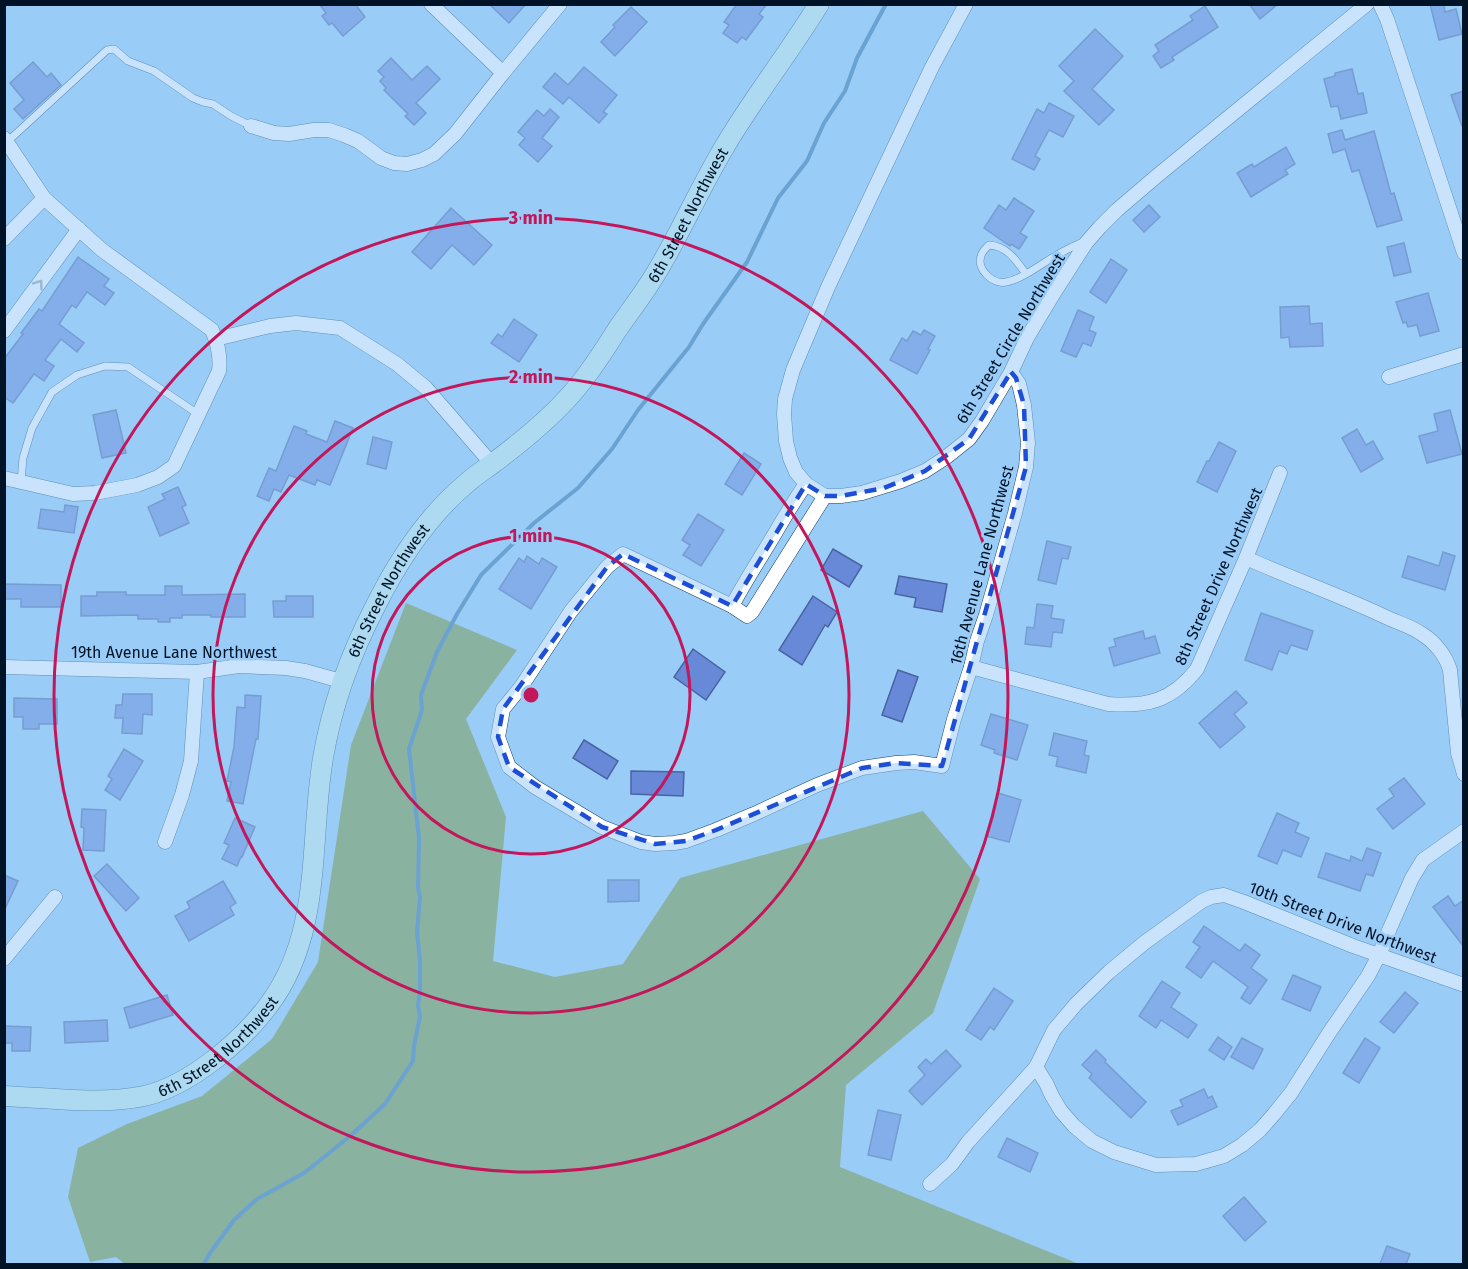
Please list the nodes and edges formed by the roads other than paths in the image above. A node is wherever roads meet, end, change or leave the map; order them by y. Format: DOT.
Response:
graph roads {
  1 [pos="431,4"];
  2 [pos="560,4"];
  3 [pos="819,4"];
  4 [pos="966,4"];
  5 [pos="1367,4"];
  6 [pos="1380,4"];
  7 [pos="503,73"];
  8 [pos="251,126"];
  9 [pos="6,140"];
  10 [pos="44,198"];
  11 [pos="79,229"];
  12 [pos="1090,238"];
  13 [pos="4,239"];
  14 [pos="1464,253"];
  15 [pos="1026,274"];
  16 [pos="4,331"];
  17 [pos="216,339"];
  18 [pos="1464,354"];
  19 [pos="1011,372"];
  20 [pos="1389,377"];
  21 [pos="198,414"];
  22 [pos="492,464"];
  23 [pos="1281,473"];
  24 [pos="4,478"];
  25 [pos="21,482"];
  26 [pos="806,484"];
  27 [pos="825,496"];
  28 [pos="1246,558"];
  29 [pos="732,606"];
  30 [pos="4,667"];
  31 [pos="971,668"];
  32 [pos="197,672"];
  33 [pos="341,681"];
  34 [pos="1464,774"];
  35 [pos="1464,831"];
  36 [pos="165,842"];
  37 [pos="55,897"];
  38 [pos="1379,955"];
  39 [pos="5,956"];
  40 [pos="1464,985"];
  41 [pos="1036,1067"];
  42 [pos="4,1096"];
  43 [pos="930,1184"];
  1 -- 7 [label="street"];
  2 -- 7 [label="street"];
  3 -- 22 [label="street, 6th Street Northwest"];
  4 -- 26 [label="street"];
  5 -- 12 [label="street, 6th Street Circle Northwest"];
  6 -- 14 [label="street"];
  7 -- 8 [label="street"];
  8 -- 9 [label="lane"];
  9 -- 10 [label="street"];
  10 -- 11 [label="street"];
  10 -- 13 [label="street"];
  16 -- 11 [label="street, one-way"];
  11 -- 17 [label="street"];
  12 -- 15 [label="lane"];
  12 -- 19 [label="street, 6th Street Circle Northwest"];
  15 -- 15 [label="lane"];
  17 -- 21 [label="street"];
  17 -- 22 [label="street"];
  18 -- 20 [label="street"];
  19 -- 27 [label="street, 6th Street Circle Northwest"];
  19 -- 31 [label="street, 16th Avenue Lane Northwest"];
  21 -- 25 [label="street"];
  21 -- 25 [label="lane"];
  22 -- 33 [label="street, 6th Street Northwest"];
  23 -- 28 [label="street, 8th Street Drive Northwest"];
  24 -- 25 [label="street"];
  26 -- 27 [label="street"];
  26 -- 29 [label="street"];
  27 -- 29 [label="street"];
  28 -- 31 [label="street, 8th Street Drive Northwest"];
  28 -- 34 [label="street"];
  29 -- 31 [label="street, 16th Avenue Lane Northwest"];
  30 -- 32 [label="street, 19th Avenue Lane Northwest"];
  32 -- 33 [label="street, 19th Avenue Lane Northwest"];
  32 -- 36 [label="street"];
  33 -- 42 [label="street, 6th Street Northwest"];
  35 -- 38 [label="street"];
  37 -- 39 [label="street"];
  38 -- 40 [label="street, 10th Street Drive Northwest"];
  38 -- 41 [label="street, 10th Street Drive Northwest"];
  38 -- 41 [label="street"];
  41 -- 43 [label="street"];
}
